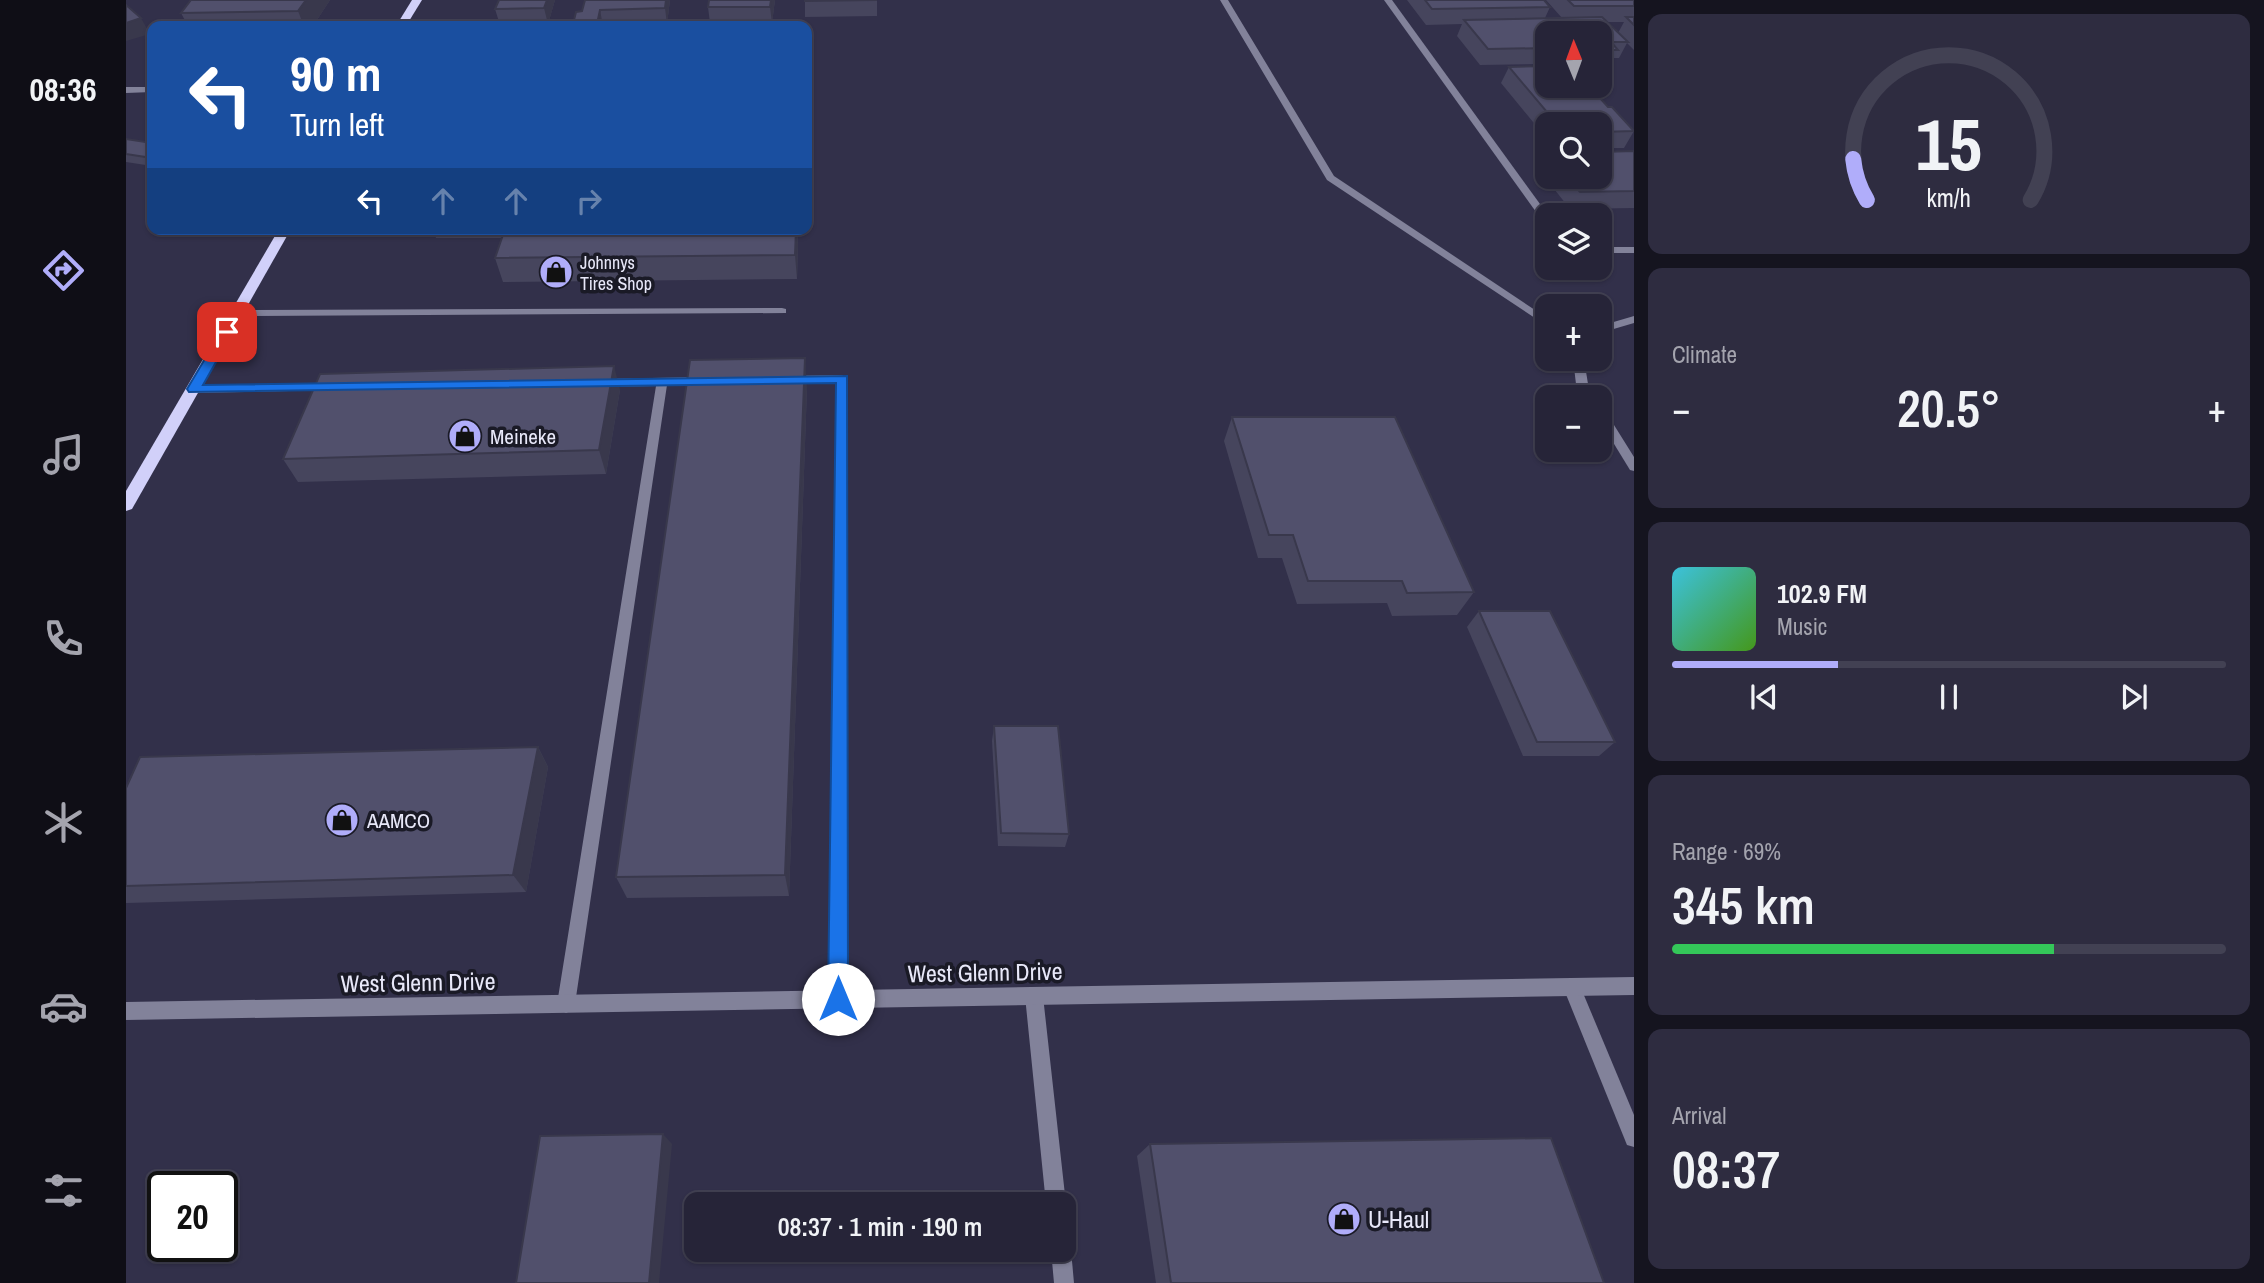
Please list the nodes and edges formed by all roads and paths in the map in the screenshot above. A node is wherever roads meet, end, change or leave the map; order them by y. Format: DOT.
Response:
graph roads {
  1 [pos="416,0"];
  2 [pos="1224,0"];
  3 [pos="1388,0"];
  4 [pos="404,21"];
  5 [pos="126,90"];
  6 [pos="147,90"];
  7 [pos="1535,204"];
  8 [pos="282,235"];
  9 [pos="1612,250"];
  10 [pos="1634,250"];
  11 [pos="782,312"];
  12 [pos="238,313"];
  13 [pos="1535,315"];
  14 [pos="1634,319"];
  15 [pos="1612,326"];
  16 [pos="777,380"];
  17 [pos="712,381"];
  18 [pos="662,382"];
  19 [pos="593,383"];
  20 [pos="345,387"];
  21 [pos="194,389"];
  22 [pos="1612,431"];
  23 [pos="1634,467"];
  24 [pos="126,505"];
  25 [pos="1634,986"];
  26 [pos="1572,988"];
  27 [pos="1034,996"];
  28 [pos="838,999"];
  29 [pos="566,1004"];
  30 [pos="126,1011"];
  31 [pos="1634,1138"];
  32 [pos="1055,1192"];
  33 [pos="1062,1262"];
  34 [pos="1064,1283"];
  1 -- 4 [label="main road"];
  2 -- 13 [label="street"];
  3 -- 7 [label="street"];
  5 -- 6 [label="street"];
  8 -- 12 [label="main road"];
  9 -- 10 [label="street"];
  11 -- 12 [label="street"];
  12 -- 21 [label="main road"];
  14 -- 15 [label="street"];
  16 -- 28 [label="street"];
  17 -- 18 [label="street"];
  18 -- 19 [label="street"];
  18 -- 29 [label="street"];
  20 -- 21 [label="street"];
  21 -- 24 [label="main road"];
  22 -- 23 [label="street"];
  25 -- 26 [label="street, West Glenn Drive"];
  26 -- 27 [label="street, West Glenn Drive"];
  26 -- 31 [label="street"];
  27 -- 28 [label="street, West Glenn Drive"];
  27 -- 32 [label="street"];
  28 -- 29 [label="street, West Glenn Drive"];
  29 -- 30 [label="street, West Glenn Drive"];
  33 -- 34 [label="street"];
}
